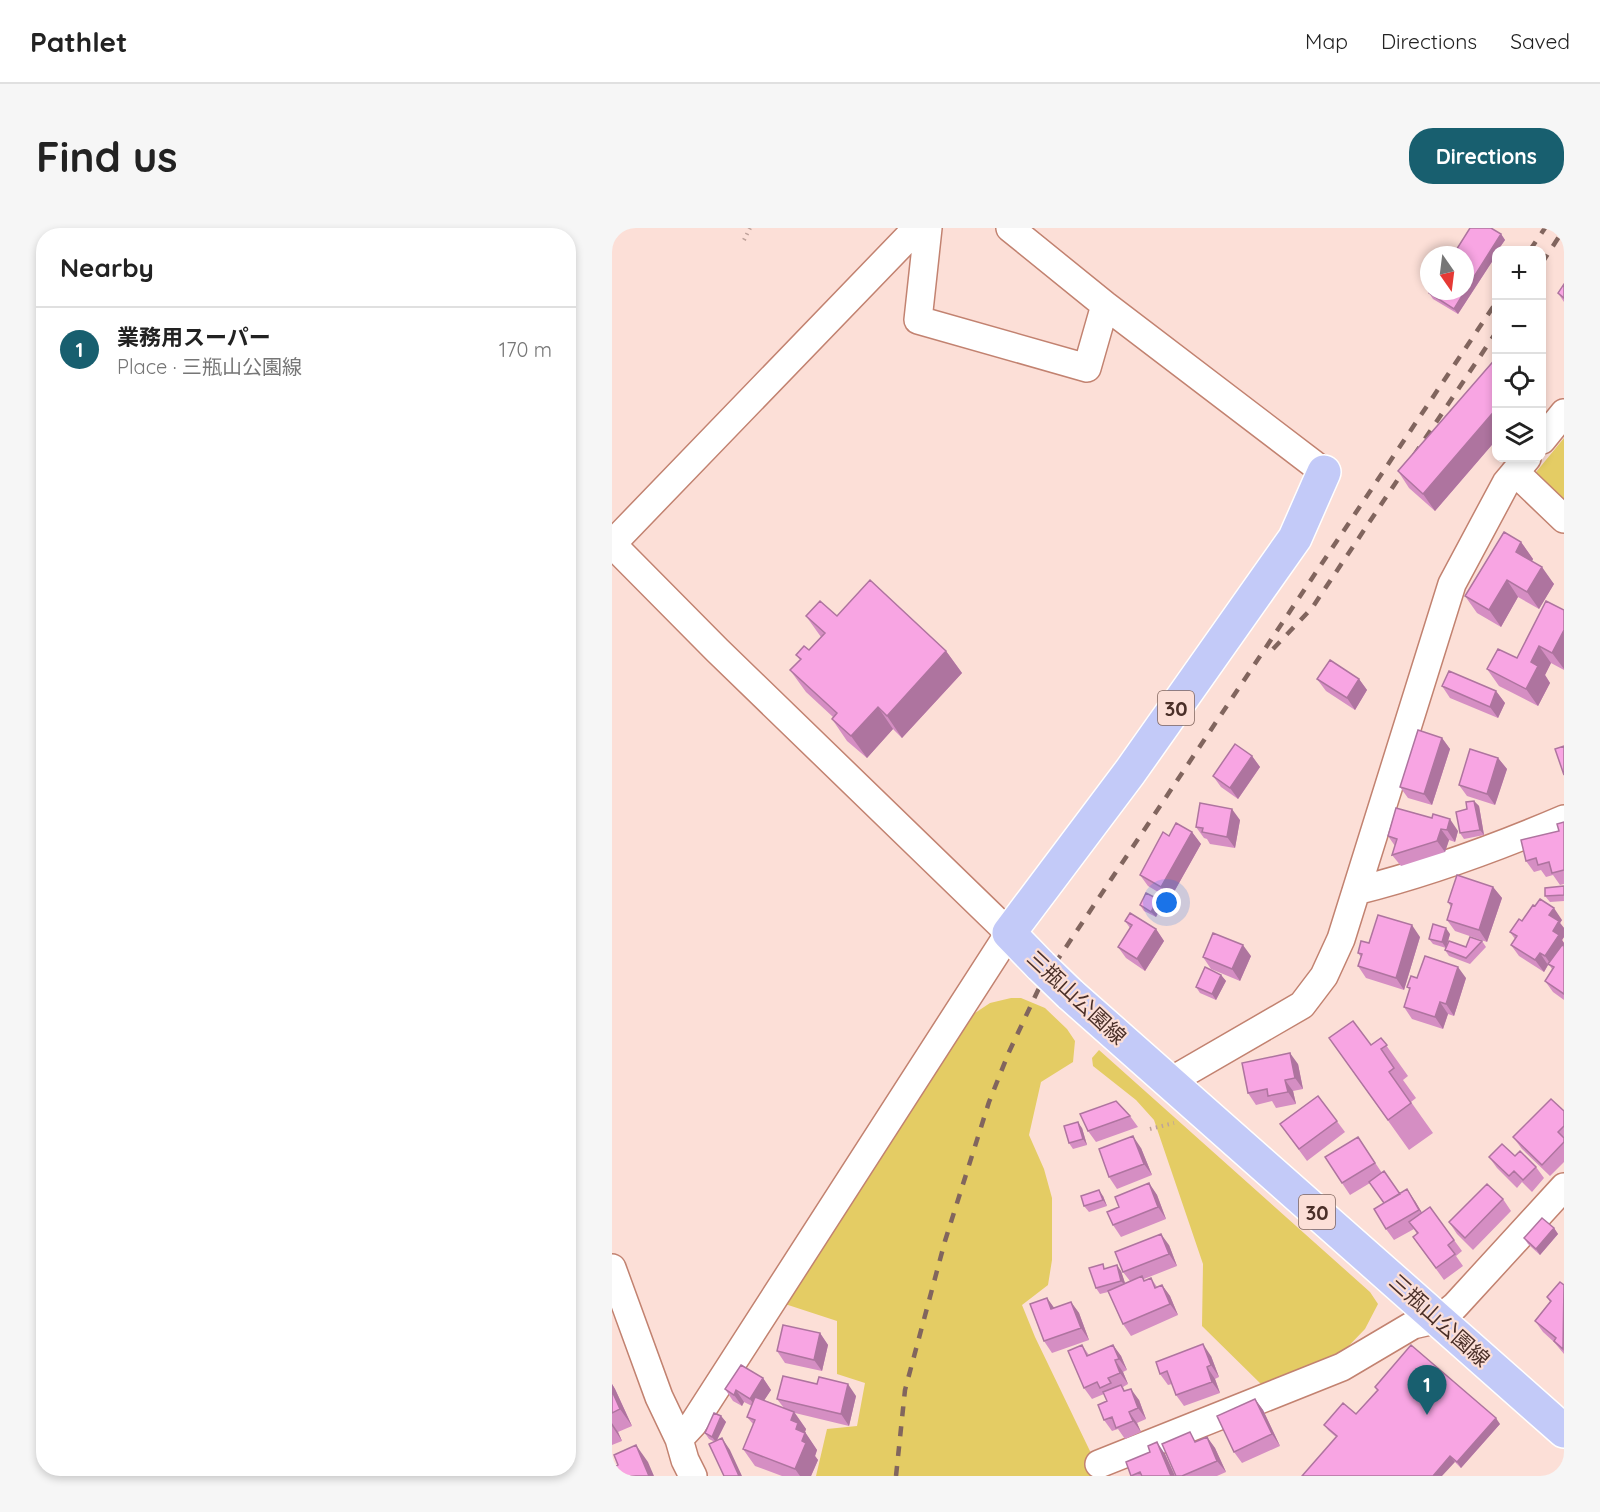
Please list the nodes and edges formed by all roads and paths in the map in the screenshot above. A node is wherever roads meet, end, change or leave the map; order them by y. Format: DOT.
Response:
graph roads {
  1 [pos="750,228"];
  2 [pos="917,228"];
  3 [pos="928,228"];
  4 [pos="1010,228"];
  5 [pos="744,240"];
  6 [pos="1105,305"];
  7 [pos="1564,413"];
  8 [pos="1546,435"];
  9 [pos="1521,465"];
  10 [pos="1324,472"];
  11 [pos="1564,519"];
  12 [pos="612,544"];
  13 [pos="1564,819"];
  14 [pos="1356,891"];
  15 [pos="1009,933"];
  16 [pos="1169,1082"];
  17 [pos="1184,1121"];
  18 [pos="1150,1129"];
  19 [pos="1564,1186"];
  20 [pos="612,1268"];
  21 [pos="1439,1319"];
  22 [pos="1564,1431"];
  23 [pos="679,1439"];
  24 [pos="1099,1464"];
  25 [pos="693,1476"];
  1 -- 5 [label="path"];
  2 -- 12 [label="street"];
  3 -- 6 [label="street"];
  4 -- 6 [label="street"];
  6 -- 10 [label="street"];
  7 -- 8 [label="street"];
  9 -- 11 [label="street"];
  9 -- 14 [label="street"];
  10 -- 15 [label="main road, 三瓶山公園線 / 30"];
  12 -- 15 [label="street"];
  13 -- 14 [label="street"];
  14 -- 16 [label="street"];
  15 -- 16 [label="main road, 三瓶山公園線 / 30, bridge"];
  15 -- 23 [label="street"];
  16 -- 21 [label="main road, 三瓶山公園線 / 30"];
  17 -- 18 [label="path"];
  19 -- 21 [label="street"];
  20 -- 23 [label="street"];
  21 -- 22 [label="main road, 三瓶山公園線 / 30"];
  21 -- 24 [label="street"];
  23 -- 25 [label="street"];
}
